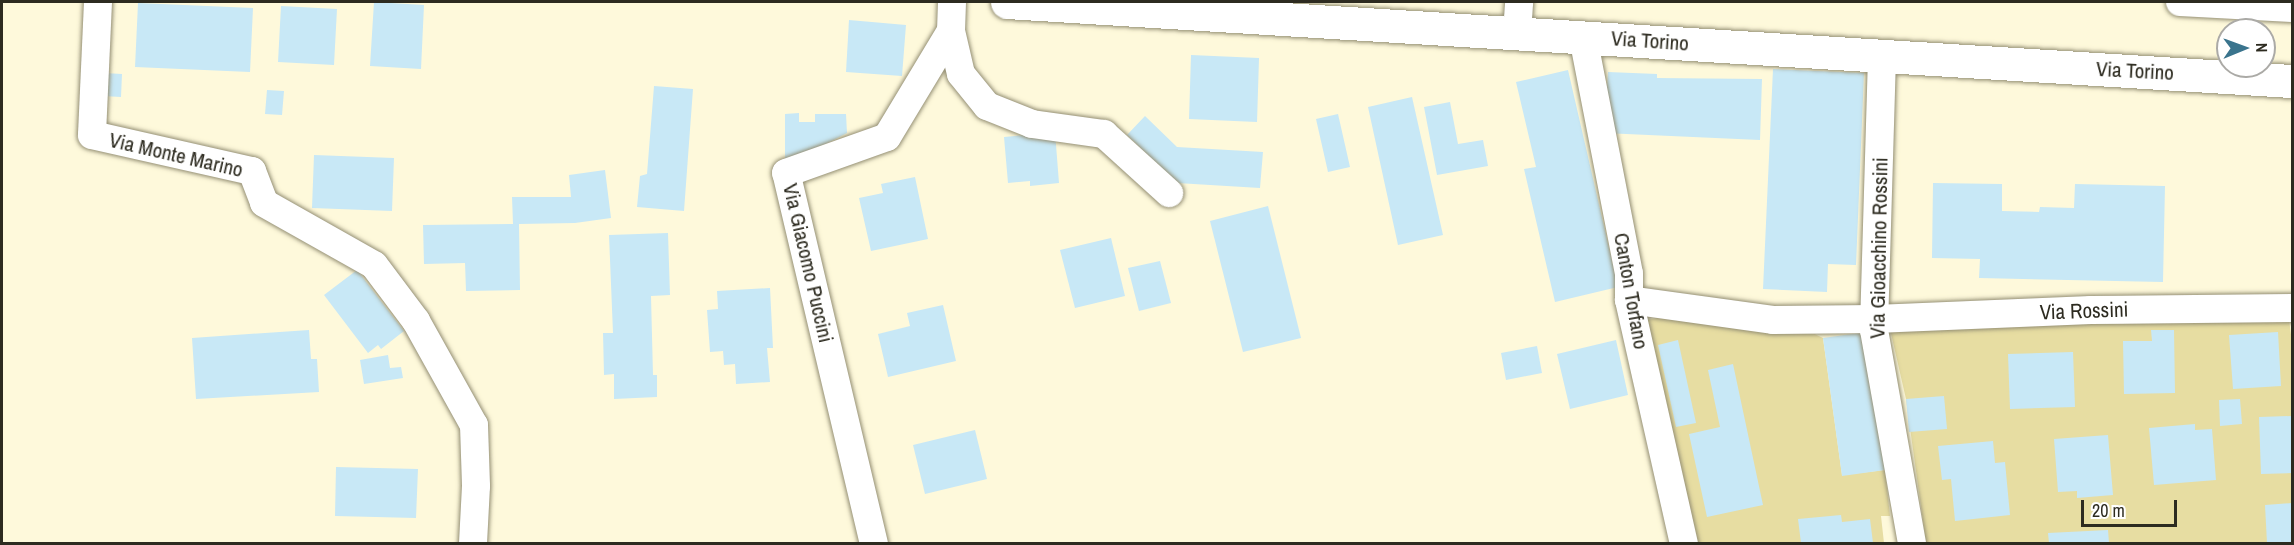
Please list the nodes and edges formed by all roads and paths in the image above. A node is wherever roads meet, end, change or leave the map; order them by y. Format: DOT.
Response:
graph roads {
  1 [pos="98,2"];
  2 [pos="952,2"];
  3 [pos="1007,2"];
  4 [pos="2180,2"];
  5 [pos="2292,8"];
  6 [pos="1518,17"];
  7 [pos="951,31"];
  8 [pos="1583,37"];
  9 [pos="1882,57"];
  10 [pos="2292,81"];
  11 [pos="1168,194"];
  12 [pos="1629,300"];
  13 [pos="2292,308"];
  14 [pos="1875,319"];
  15 [pos="473,543"];
  16 [pos="874,543"];
  17 [pos="1684,543"];
  18 [pos="1912,543"];
  1 -- 15 [label="street, Via Monte Marino"];
  2 -- 7 [label="street, Via Giacomo Puccini"];
  3 -- 6 [label="street, Via Torino"];
  4 -- 5 [label="street"];
  6 -- 8 [label="street, Via Torino"];
  7 -- 11 [label="street, Via Giacomo Puccini"];
  7 -- 16 [label="street, Via Giacomo Puccini"];
  8 -- 9 [label="street, Via Torino"];
  8 -- 12 [label="street, Canton Torfano"];
  9 -- 10 [label="street, Via Torino"];
  9 -- 14 [label="street, Via Gioacchino Rossini"];
  12 -- 14 [label="street, Via Rossini"];
  12 -- 17 [label="street, Canton Torfano"];
  13 -- 14 [label="street, Via Rossini"];
  14 -- 18 [label="street, Via Gioacchino Rossini"];
}
